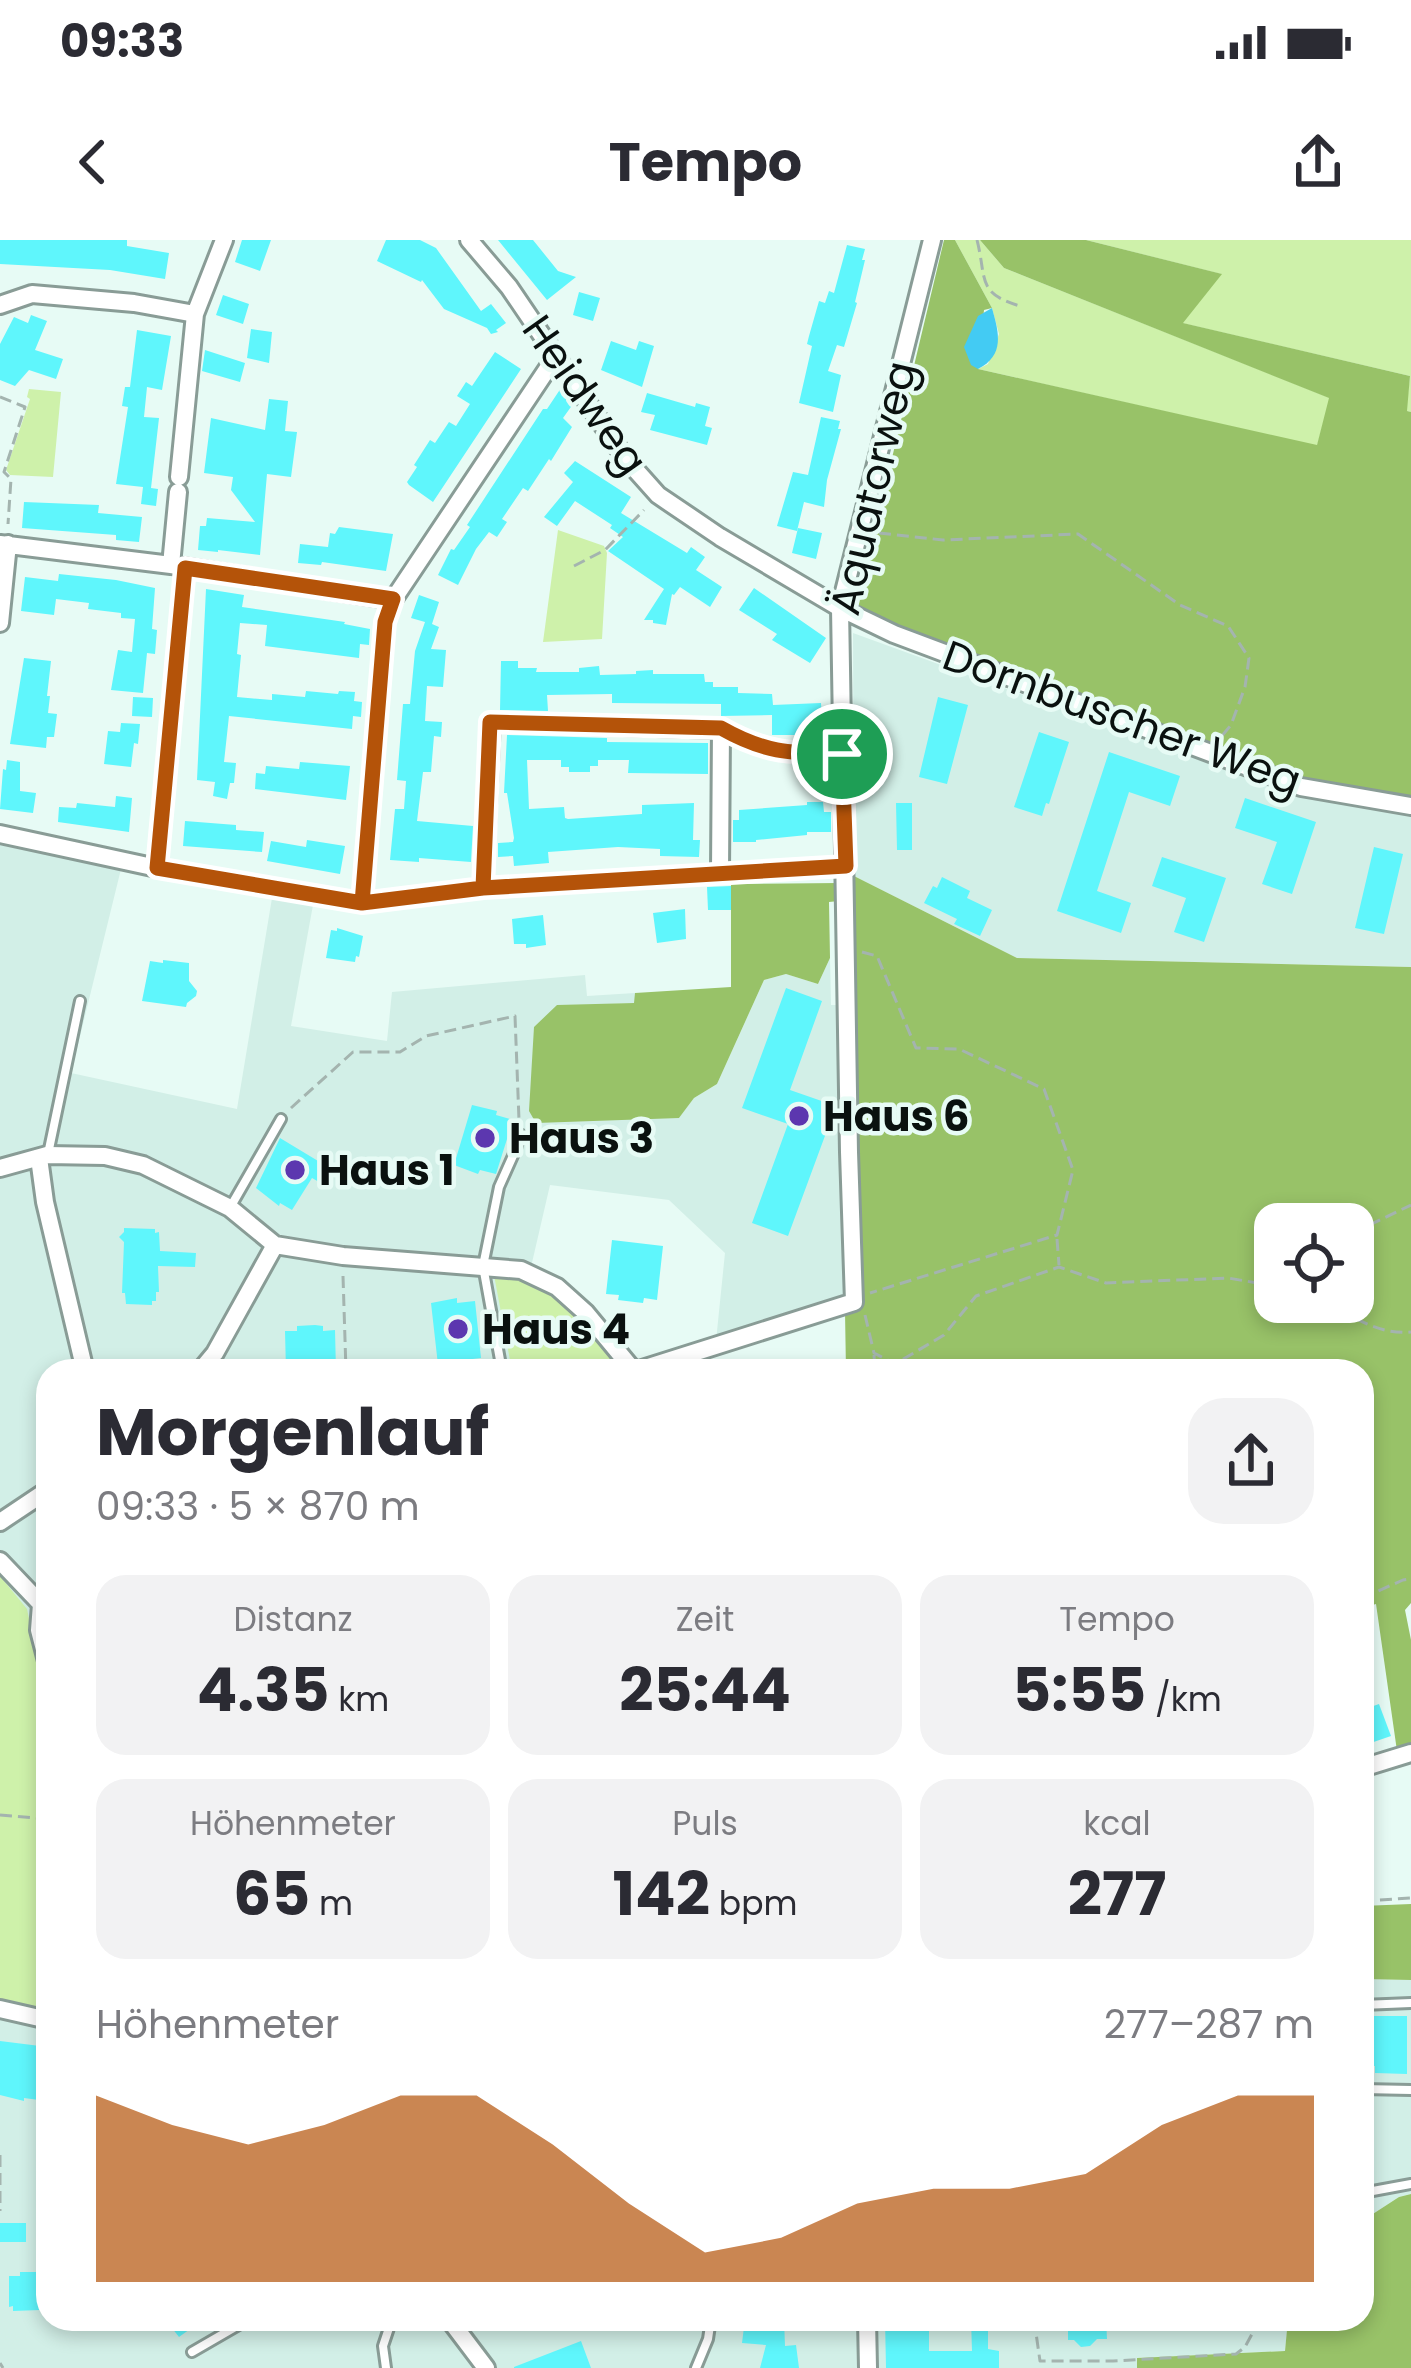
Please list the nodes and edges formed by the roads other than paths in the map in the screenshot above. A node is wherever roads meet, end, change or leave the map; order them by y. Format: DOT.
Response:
graph roads {
  1 [pos="224,240"];
  2 [pos="469,240"];
  3 [pos="932,240"];
  4 [pos="0,305"];
  5 [pos="195,314"];
  6 [pos="556,356"];
  7 [pos="4,544"];
  8 [pos="178,567"];
  9 [pos="393,599"];
  10 [pos="840,608"];
  11 [pos="0,623"];
  12 [pos="1411,806"];
  13 [pos="0,834"];
  14 [pos="846,866"];
  15 [pos="157,868"];
  16 [pos="720,873"];
  17 [pos="483,888"];
  18 [pos="362,903"];
  19 [pos="80,1001"];
  20 [pos="281,1119"];
  21 [pos="520,1134"];
  22 [pos="43,1156"];
  23 [pos="0,1168"];
  24 [pos="230,1208"];
  25 [pos="275,1246"];
  26 [pos="483,1266"];
  27 [pos="82,1359"];
  28 [pos="210,1359"];
  29 [pos="500,1359"];
  30 [pos="625,1359"];
  31 [pos="673,1359"];
  32 [pos="36,1498"];
  33 [pos="0,1522"];
  34 [pos="0,1561"];
  35 [pos="36,1597"];
  36 [pos="1411,1754"];
  37 [pos="1374,1765"];
  38 [pos="1411,2003"];
  39 [pos="1374,2005"];
  40 [pos="0,2009"];
  41 [pos="36,2017"];
  42 [pos="1374,2090"];
  43 [pos="1411,2090"];
  44 [pos="1411,2184"];
  45 [pos="1374,2191"];
  46 [pos="228,2331"];
  47 [pos="388,2331"];
  48 [pos="457,2331"];
  49 [pos="709,2331"];
  50 [pos="867,2331"];
  51 [pos="192,2352"];
  52 [pos="386,2368"];
  53 [pos="486,2368"];
  54 [pos="696,2368"];
  55 [pos="868,2368"];
  1 -- 5 [label="street"];
  2 -- 6 [label="street, Heidweg"];
  3 -- 10 [label="street, Äquatorweg"];
  4 -- 5 [label="street"];
  5 -- 8 [label="street"];
  6 -- 9 [label="street"];
  6 -- 10 [label="street, Heidweg"];
  7 -- 8 [label="street"];
  7 -- 11 [label="street"];
  8 -- 9 [label="street"];
  8 -- 15 [label="street"];
  9 -- 18 [label="street"];
  10 -- 12 [label="street, Dornbuscher Weg"];
  10 -- 14 [label="street, Äquatorweg"];
  13 -- 15 [label="street"];
  14 -- 16 [label="street"];
  14 -- 31 [label="street, Äquatorweg"];
  15 -- 18 [label="street"];
  16 -- 17 [label="street"];
  16 -- 17 [label="street"];
  17 -- 18 [label="street"];
  19 -- 22 [label="lane"];
  20 -- 24 [label="lane"];
  21 -- 26 [label="lane"];
  22 -- 23 [label="street"];
  22 -- 24 [label="street"];
  22 -- 27 [label="street"];
  24 -- 25 [label="street"];
  25 -- 26 [label="street"];
  25 -- 28 [label="street"];
  26 -- 29 [label="lane"];
  26 -- 30 [label="street"];
  32 -- 33 [label="street"];
  34 -- 35 [label="street"];
  36 -- 37 [label="street"];
  38 -- 39 [label="lane"];
  40 -- 41 [label="street"];
  42 -- 43 [label="lane"];
  44 -- 45 [label="lane"];
  46 -- 51 [label="lane"];
  47 -- 52 [label="lane"];
  48 -- 53 [label="street"];
  49 -- 54 [label="lane"];
  50 -- 55 [label="street"];
}
